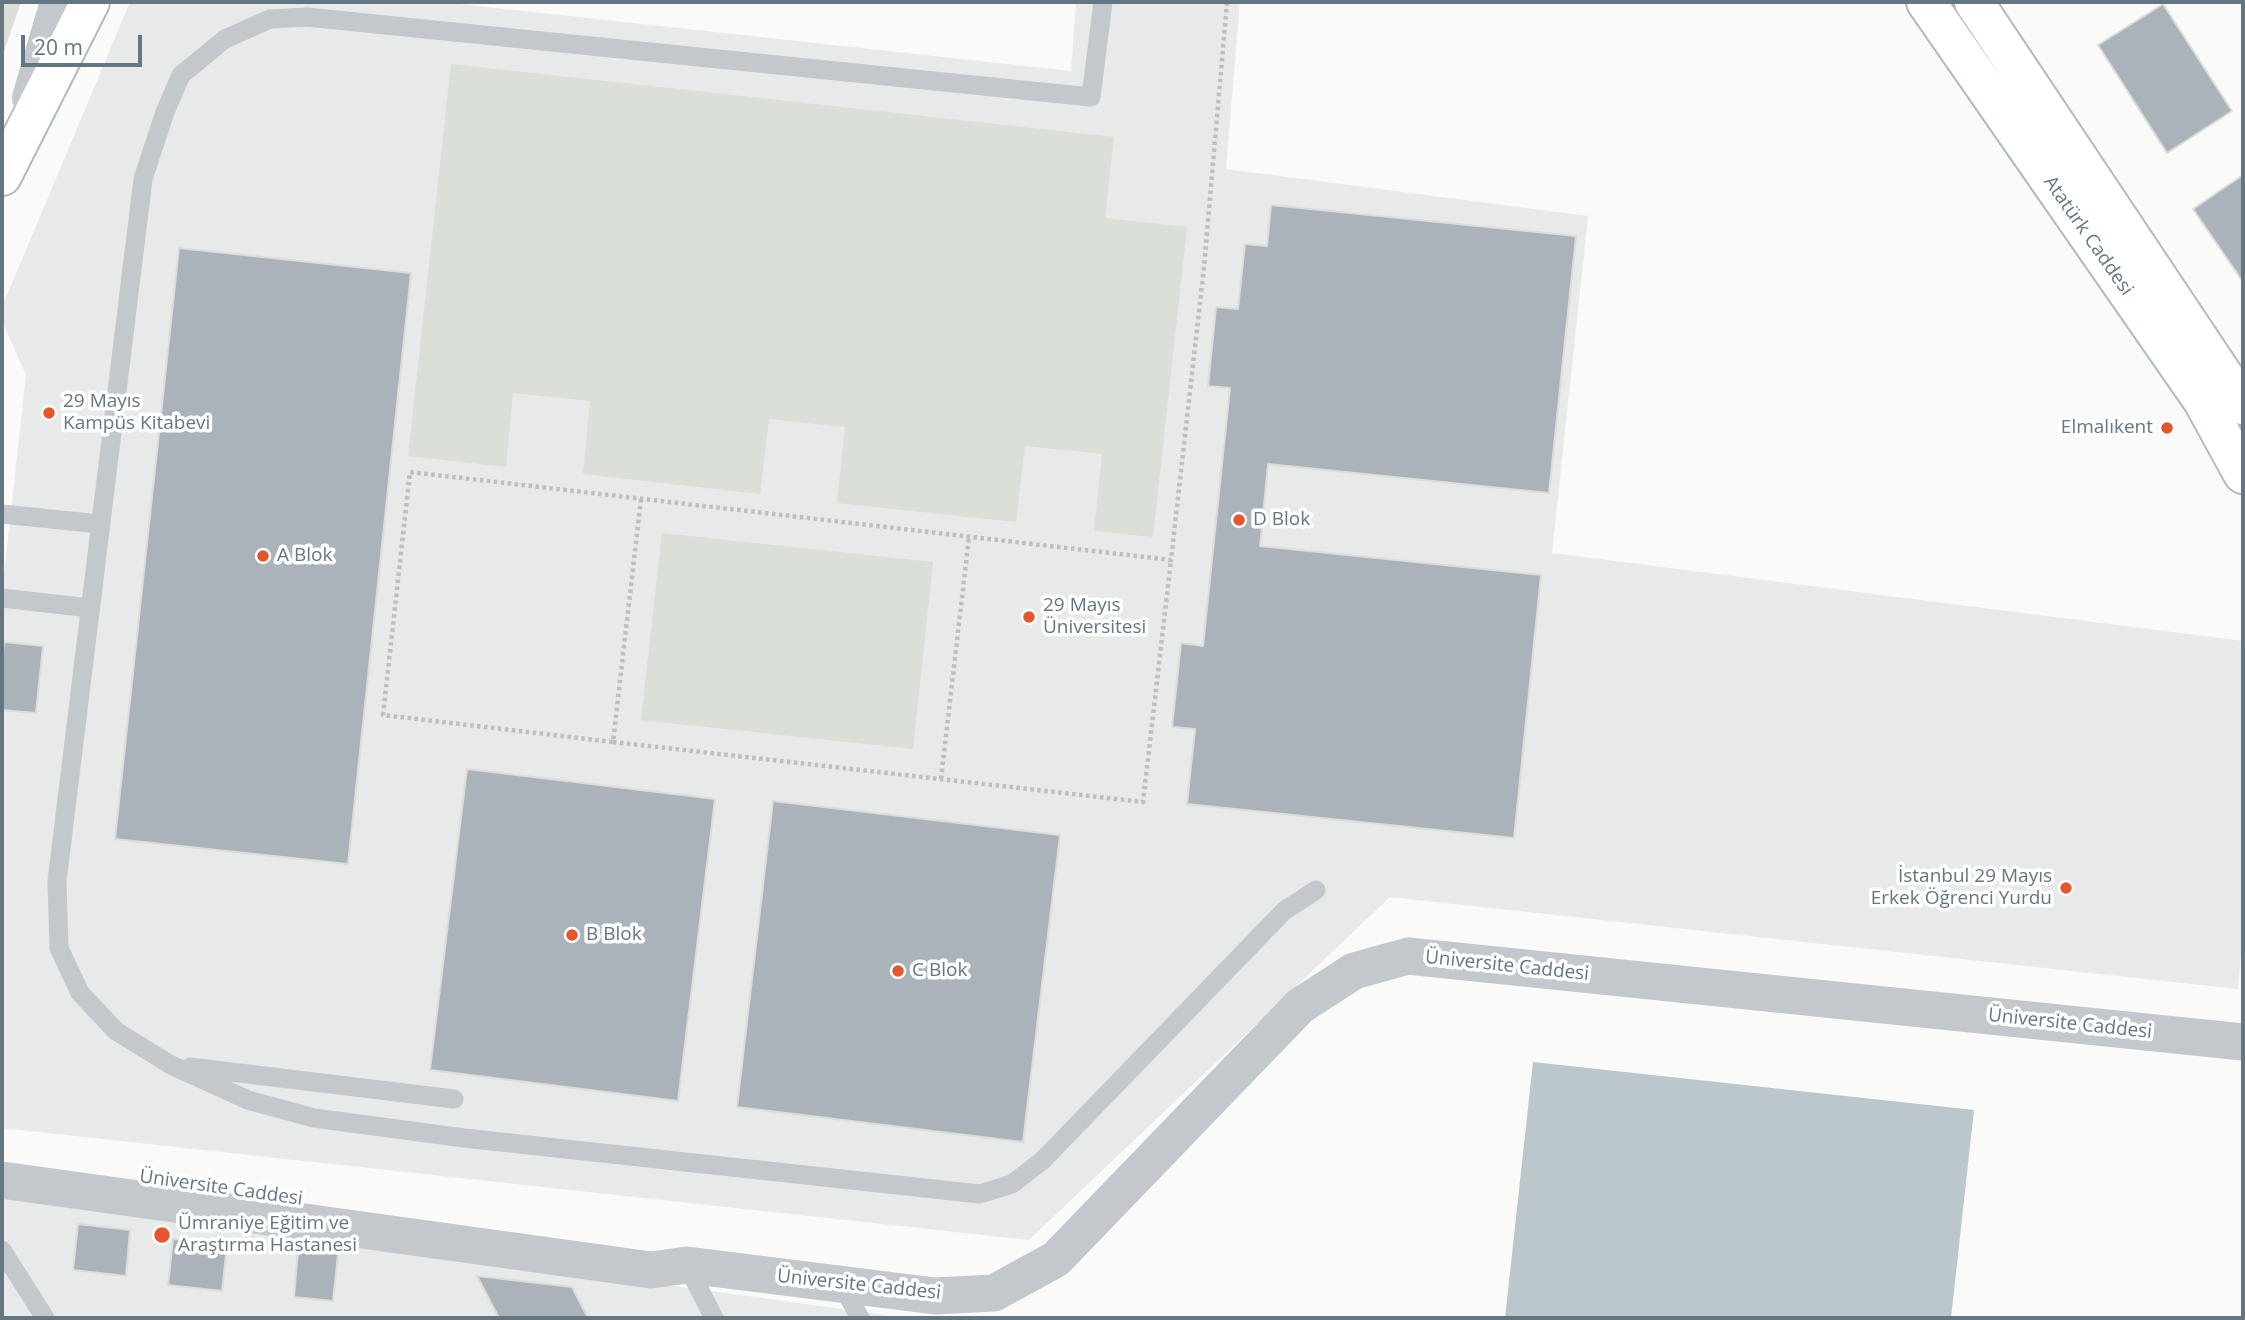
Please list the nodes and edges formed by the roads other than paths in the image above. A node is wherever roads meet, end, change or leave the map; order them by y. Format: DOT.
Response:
graph roads {
  1 [pos="59,2"];
  2 [pos="90,2"];
  3 [pos="1102,2"];
  4 [pos="1926,2"];
  5 [pos="1974,2"];
  6 [pos="19,140"];
  7 [pos="2,176"];
  8 [pos="2243,405"];
  9 [pos="2243,474"];
  10 [pos="2,514"];
  11 [pos="100,524"];
  12 [pos="2,598"];
  13 [pos="90,608"];
  14 [pos="1316,890"];
  15 [pos="2243,1042"];
  16 [pos="171,1065"];
  17 [pos="454,1099"];
  18 [pos="2,1158"];
  19 [pos="2,1180"];
  20 [pos="2,1250"];
  21 [pos="687,1265"];
  22 [pos="842,1285"];
  23 [pos="45,1318"];
  24 [pos="714,1318"];
  25 [pos="860,1318"];
  1 -- 6 [label="street"];
  2 -- 6 [label="main road"];
  3 -- 11 [label="lane"];
  4 -- 9 [label="main road, Atatürk Caddesi"];
  5 -- 8 [label="main road, Atatürk Caddesi"];
  6 -- 7 [label="main road"];
  10 -- 11 [label="lane"];
  11 -- 13 [label="lane"];
  12 -- 13 [label="lane"];
  13 -- 16 [label="lane"];
  14 -- 16 [label="lane"];
  15 -- 22 [label="street, Üniversite Caddesi"];
  16 -- 17 [label="lane"];
  18 -- 21 [label="street, Üniversite Caddesi"];
  19 -- 21 [label="street, Üniversite Caddesi"];
  20 -- 23 [label="lane"];
  21 -- 22 [label="street, Üniversite Caddesi"];
  21 -- 24 [label="lane"];
  22 -- 25 [label="lane"];
}
